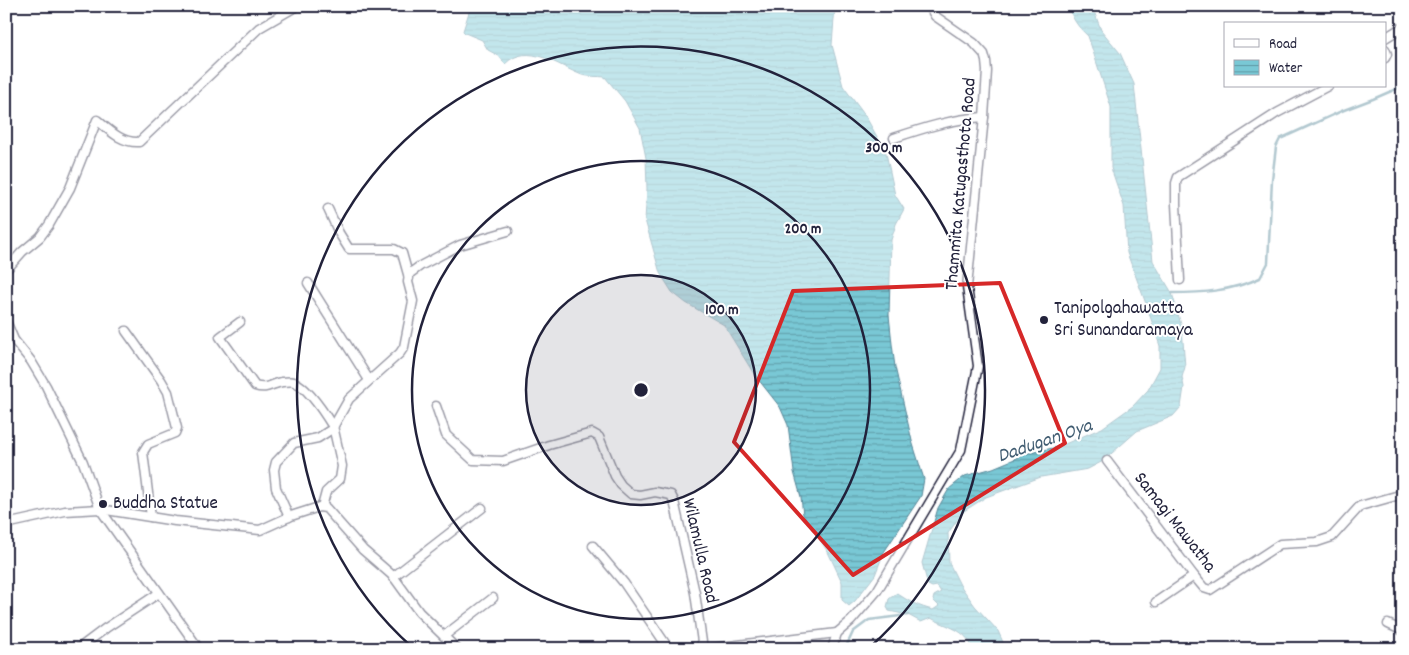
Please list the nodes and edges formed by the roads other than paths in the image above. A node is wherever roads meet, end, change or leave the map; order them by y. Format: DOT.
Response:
graph roads {
  1 [pos="297,6"];
  2 [pos="929,6"];
  3 [pos="1403,27"];
  4 [pos="1386,37"];
  5 [pos="1324,88"];
  6 [pos="984,117"];
  7 [pos="894,138"];
  8 [pos="328,209"];
  9 [pos="508,231"];
  10 [pos="6,270"];
  11 [pos="408,278"];
  12 [pos="1180,280"];
  13 [pos="308,283"];
  14 [pos="6,321"];
  15 [pos="240,322"];
  16 [pos="126,331"];
  17 [pos="369,380"];
  18 [pos="436,406"];
  19 [pos="333,427"];
  20 [pos="1107,462"];
  21 [pos="1403,494"];
  22 [pos="322,507"];
  23 [pos="482,508"];
  24 [pos="100,509"];
  25 [pos="151,517"];
  26 [pos="289,517"];
  27 [pos="6,524"];
  28 [pos="593,546"];
  29 [pos="1194,576"];
  30 [pos="393,577"];
  31 [pos="159,593"];
  32 [pos="493,598"];
  33 [pos="1156,602"];
  34 [pos="1388,624"];
  35 [pos="1403,631"];
  36 [pos="836,633"];
  37 [pos="444,636"];
  38 [pos="196,647"];
  39 [pos="78,649"];
  40 [pos="458,649"];
  41 [pos="669,649"];
  42 [pos="703,649"];
  43 [pos="832,649"];
  1 -- 10 [label="street"];
  2 -- 6 [label="street, Thammita Katugasthota Road"];
  3 -- 4 [label="street"];
  5 -- 12 [label="street"];
  6 -- 7 [label="street"];
  6 -- 36 [label="street, Thammita Katugasthota Road"];
  8 -- 11 [label="street"];
  9 -- 11 [label="street"];
  11 -- 17 [label="street"];
  13 -- 17 [label="street"];
  14 -- 24 [label="street"];
  15 -- 19 [label="street"];
  16 -- 25 [label="street"];
  17 -- 19 [label="street"];
  18 -- 42 [label="street, Wilamulla Road"];
  19 -- 22 [label="street"];
  19 -- 26 [label="street"];
  20 -- 29 [label="street, Samagi Mawatha"];
  21 -- 29 [label="street, Samagi Mawatha"];
  22 -- 26 [label="street"];
  22 -- 30 [label="street"];
  23 -- 30 [label="street"];
  24 -- 25 [label="street"];
  24 -- 27 [label="street"];
  24 -- 31 [label="street"];
  25 -- 26 [label="street"];
  28 -- 41 [label="street"];
  29 -- 33 [label="street"];
  30 -- 37 [label="street"];
  31 -- 38 [label="street"];
  31 -- 39 [label="street"];
  32 -- 37 [label="street"];
  34 -- 35 [label="street"];
  36 -- 42 [label="street"];
  36 -- 43 [label="street"];
  37 -- 40 [label="street"];
}
